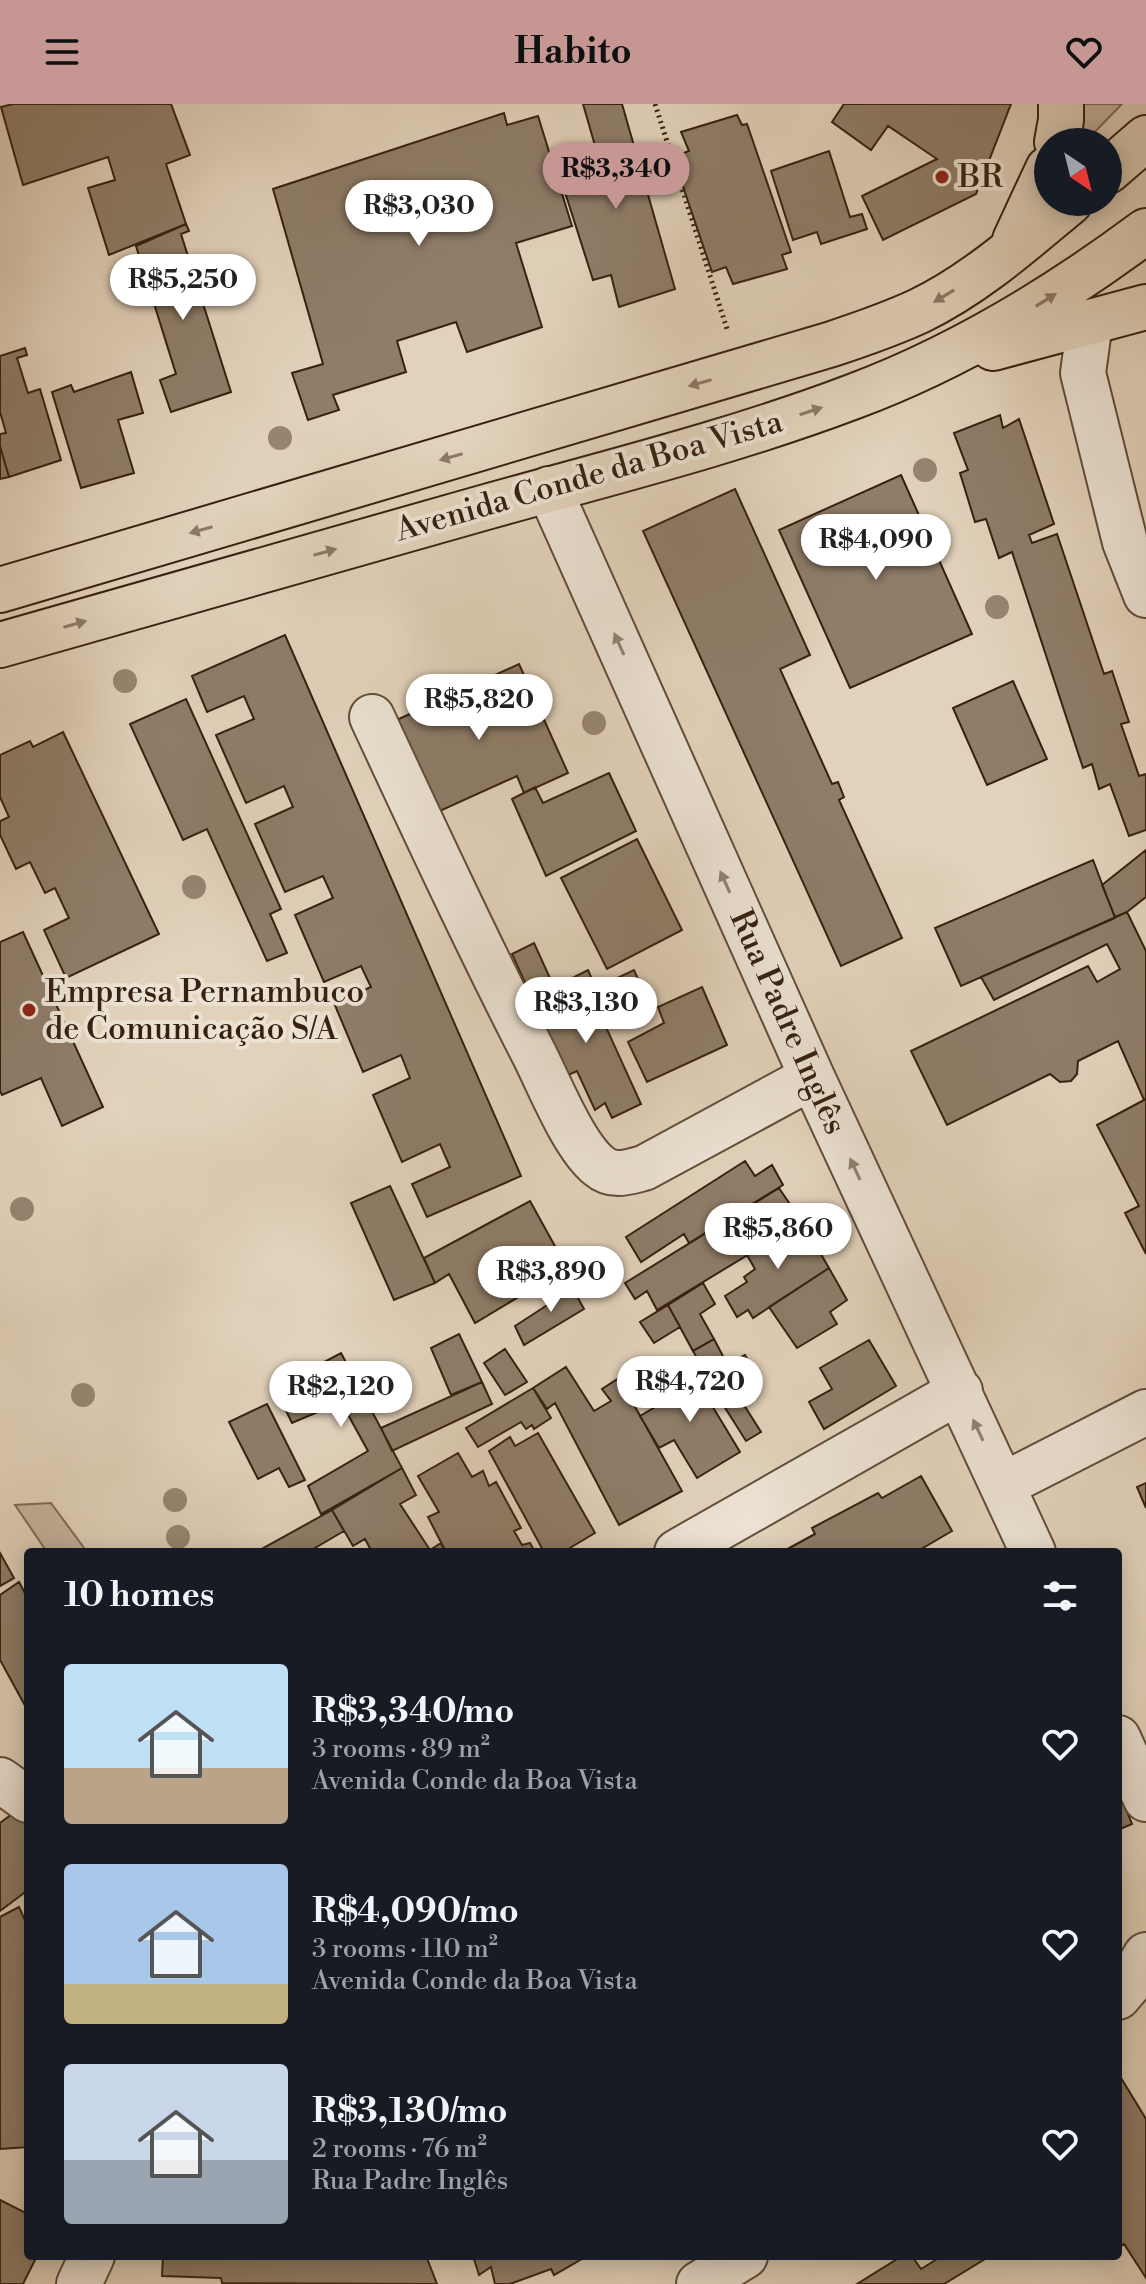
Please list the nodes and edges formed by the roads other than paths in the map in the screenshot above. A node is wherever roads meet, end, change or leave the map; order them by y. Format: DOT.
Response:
graph roads {
  1 [pos="1061,104"];
  2 [pos="1060,128"];
  3 [pos="1146,138"];
  4 [pos="1122,159"];
  5 [pos="1034,199"];
  6 [pos="1053,216"];
  7 [pos="1146,231"];
  8 [pos="1009,252"];
  9 [pos="1146,307"];
  10 [pos="1090,322"];
  11 [pos="929,364"];
  12 [pos="549,489"];
  13 [pos="0,590"];
  14 [pos="1146,595"];
  15 [pos="0,645"];
  16 [pos="372,717"];
  17 [pos="812,1077"];
  18 [pos="960,1391"];
  19 [pos="1146,1412"];
  20 [pos="1003,1485"];
  21 [pos="684,1548"];
  22 [pos="1031,1548"];
  23 [pos="1122,1747"];
  24 [pos="0,1780"];
  25 [pos="24,1797"];
  26 [pos="1146,1799"];
  27 [pos="1146,1955"];
  28 [pos="1122,1992"];
  29 [pos="90,2260"];
  30 [pos="738,2260"];
  31 [pos="79,2284"];
  32 [pos="699,2284"];
  1 -- 2 [label="main road"];
  3 -- 4 [label="main road"];
  5 -- 8 [label="main road"];
  6 -- 8 [label="main road, Avenida Conde da Boa Vista"];
  11 -- 7 [label="main road, Avenida Conde da Boa Vista, one-way"];
  8 -- 13 [label="main road, Avenida Conde da Boa Vista, one-way"];
  9 -- 10 [label="main road"];
  10 -- 11 [label="main road"];
  10 -- 14 [label="street"];
  12 -- 11 [label="main road, Avenida Conde da Boa Vista, one-way"];
  15 -- 12 [label="main road, Avenida Conde da Boa Vista, one-way"];
  17 -- 12 [label="street, Rua Padre Inglês, one-way"];
  16 -- 17 [label="street"];
  18 -- 17 [label="street, Rua Padre Inglês, one-way"];
  20 -- 18 [label="street, Rua Padre Inglês, one-way"];
  18 -- 21 [label="street"];
  19 -- 20 [label="street"];
  20 -- 22 [label="street, Rua Padre Inglês"];
  23 -- 26 [label="street"];
  24 -- 25 [label="street"];
  27 -- 28 [label="street"];
  29 -- 31 [label="street"];
  30 -- 32 [label="street"];
}
